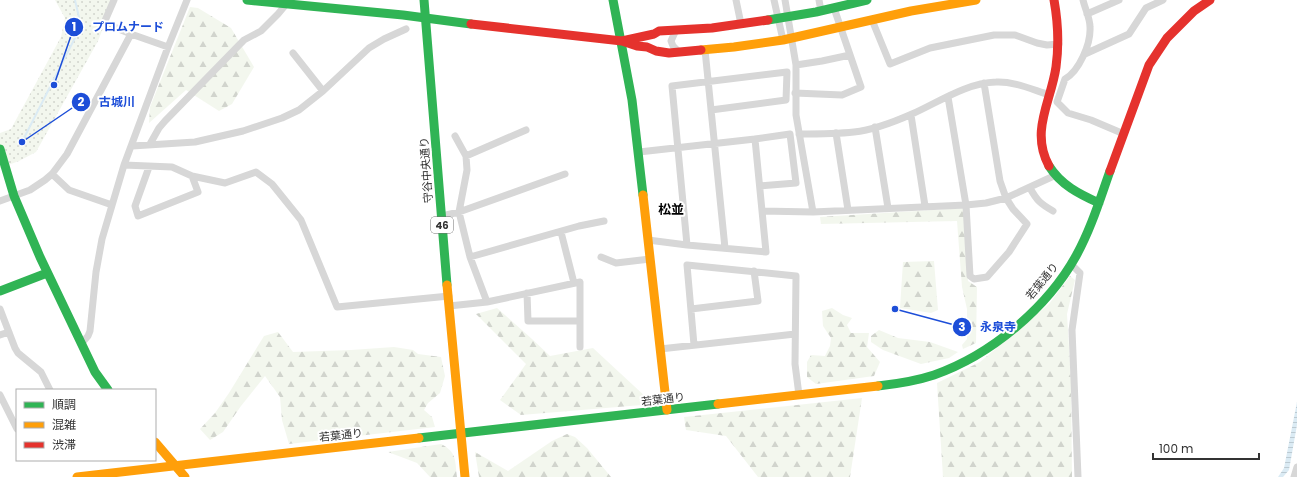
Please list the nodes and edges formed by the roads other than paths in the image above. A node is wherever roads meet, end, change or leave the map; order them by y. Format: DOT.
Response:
graph roads {
  1 [pos="114,0"];
  2 [pos="187,0"];
  3 [pos="247,0"];
  4 [pos="424,0"];
  5 [pos="613,0"];
  6 [pos="736,0"];
  7 [pos="774,0"];
  8 [pos="785,0"];
  9 [pos="819,0"];
  10 [pos="867,0"];
  11 [pos="976,0"];
  12 [pos="1054,0"];
  13 [pos="1083,0"];
  14 [pos="1119,0"];
  15 [pos="1142,0"];
  16 [pos="1163,0"];
  17 [pos="1210,0"];
  18 [pos="288,2"];
  19 [pos="834,8"];
  20 [pos="1146,8"];
  21 [pos="821,11"];
  22 [pos="1087,14"];
  23 [pos="425,17"];
  24 [pos="789,17"];
  25 [pos="778,19"];
  26 [pos="872,20"];
  27 [pos="741,24"];
  28 [pos="841,27"];
  29 [pos="406,29"];
  30 [pos="676,30"];
  31 [pos="131,34"];
  32 [pos="787,39"];
  33 [pos="622,41"];
  34 [pos="1059,44"];
  35 [pos="168,47"];
  36 [pos="705,50"];
  37 [pos="679,52"];
  38 [pos="293,53"];
  39 [pos="1085,54"];
  40 [pos="850,55"];
  41 [pos="796,65"];
  42 [pos="708,82"];
  43 [pos="984,83"];
  44 [pos="323,90"];
  45 [pos="795,93"];
  46 [pos="1050,95"];
  47 [pos="948,97"];
  48 [pos="711,110"];
  49 [pos="911,115"];
  50 [pos="874,127"];
  51 [pos="526,130"];
  52 [pos="836,133"];
  53 [pos="799,134"];
  54 [pos="1124,134"];
  55 [pos="455,136"];
  56 [pos="755,139"];
  57 [pos="715,142"];
  58 [pos="150,144"];
  59 [pos="132,146"];
  60 [pos="678,146"];
  61 [pos="0,149"];
  62 [pos="638,152"];
  63 [pos="466,156"];
  64 [pos="124,166"];
  65 [pos="149,167"];
  66 [pos="52,174"];
  67 [pos="565,174"];
  68 [pos="1056,175"];
  69 [pos="192,176"];
  70 [pos="760,186"];
  71 [pos="1030,188"];
  72 [pos="14,196"];
  73 [pos="1006,198"];
  74 [pos="0,201"];
  75 [pos="1099,202"];
  76 [pos="112,205"];
  77 [pos="966,205"];
  78 [pos="925,206"];
  79 [pos="888,208"];
  80 [pos="848,210"];
  81 [pos="762,211"];
  82 [pos="1053,211"];
  83 [pos="459,212"];
  84 [pos="812,212"];
  85 [pos="442,216"];
  86 [pos="604,221"];
  87 [pos="561,232"];
  88 [pos="648,240"];
  89 [pos="687,245"];
  90 [pos="725,248"];
  91 [pos="470,257"];
  92 [pos="601,257"];
  93 [pos="650,259"];
  94 [pos="1071,264"];
  95 [pos="47,272"];
  96 [pos="754,272"];
  97 [pos="574,283"];
  98 [pos="0,291"];
  99 [pos="527,294"];
  100 [pos="449,296"];
  101 [pos="487,302"];
  102 [pos="449,306"];
  103 [pos="691,309"];
  104 [pos="0,310"];
  105 [pos="580,321"];
  106 [pos="9,332"];
  107 [pos="795,334"];
  108 [pos="0,335"];
  109 [pos="81,344"];
  110 [pos="694,345"];
  111 [pos="580,347"];
  112 [pos="660,349"];
  113 [pos="50,389"];
  114 [pos="107,389"];
  115 [pos="0,395"];
  116 [pos="798,395"];
  117 [pos="667,410"];
  118 [pos="16,427"];
  119 [pos="461,433"];
  120 [pos="156,443"];
  121 [pos="175,465"];
  122 [pos="1297,467"];
  123 [pos="102,476"];
  124 [pos="77,477"];
  125 [pos="185,477"];
  126 [pos="465,477"];
  127 [pos="1078,477"];
  128 [pos="1294,477"];
  1 -- 31 [label="street"];
  2 -- 35 [label="street"];
  3 -- 18 [label="street"];
  4 -- 23 [label="street, 守谷中央通り / 46"];
  5 -- 33 [label="street"];
  6 -- 27 [label="street"];
  7 -- 25 [label="street"];
  8 -- 24 [label="street"];
  9 -- 21 [label="street"];
  10 -- 19 [label="street"];
  11 -- 26 [label="street"];
  12 -- 34 [label="street"];
  13 -- 22 [label="street"];
  14 -- 22 [label="street"];
  15 -- 20 [label="street"];
  16 -- 20 [label="street"];
  17 -- 54 [label="street, 若葉通り"];
  18 -- 23 [label="street"];
  18 -- 58 [label="street"];
  19 -- 21 [label="street"];
  19 -- 28 [label="street"];
  20 -- 39 [label="street"];
  21 -- 24 [label="street"];
  22 -- 39 [label="street"];
  23 -- 33 [label="street"];
  23 -- 85 [label="street, 守谷中央通り / 46"];
  24 -- 25 [label="street"];
  24 -- 32 [label="street"];
  25 -- 27 [label="street"];
  25 -- 32 [label="street"];
  26 -- 28 [label="street"];
  26 -- 34 [label="street"];
  27 -- 30 [label="street"];
  28 -- 32 [label="street"];
  28 -- 40 [label="street"];
  29 -- 44 [label="street"];
  30 -- 33 [label="street"];
  30 -- 37 [label="street"];
  31 -- 35 [label="street"];
  31 -- 66 [label="street"];
  32 -- 36 [label="street"];
  32 -- 41 [label="street"];
  33 -- 37 [label="street"];
  33 -- 62 [label="street"];
  34 -- 46 [label="street"];
  35 -- 59 [label="street"];
  36 -- 37 [label="street"];
  36 -- 42 [label="street"];
  38 -- 44 [label="street"];
  39 -- 54 [label="street"];
  40 -- 41 [label="street"];
  40 -- 45 [label="street"];
  41 -- 45 [label="street"];
  42 -- 48 [label="street"];
  42 -- 48 [label="street"];
  42 -- 60 [label="street"];
  43 -- 46 [label="street"];
  43 -- 47 [label="street"];
  43 -- 73 [label="street"];
  44 -- 58 [label="street"];
  45 -- 53 [label="street"];
  46 -- 68 [label="street"];
  47 -- 49 [label="street"];
  47 -- 77 [label="street"];
  48 -- 57 [label="street"];
  49 -- 50 [label="street"];
  49 -- 78 [label="street"];
  50 -- 52 [label="street"];
  50 -- 79 [label="street"];
  51 -- 63 [label="street"];
  52 -- 53 [label="street"];
  52 -- 80 [label="street"];
  53 -- 84 [label="street"];
  54 -- 75 [label="street, 若葉通り"];
  55 -- 63 [label="street"];
  56 -- 57 [label="street"];
  56 -- 70 [label="street"];
  56 -- 70 [label="street"];
  57 -- 60 [label="street"];
  57 -- 90 [label="street"];
  58 -- 59 [label="street"];
  59 -- 64 [label="street"];
  60 -- 62 [label="street"];
  60 -- 89 [label="street"];
  61 -- 72 [label="street"];
  62 -- 88 [label="street"];
  63 -- 83 [label="street"];
  64 -- 65 [label="street"];
  64 -- 76 [label="street"];
  65 -- 69 [label="street"];
  65 -- 69 [label="street"];
  66 -- 72 [label="street"];
  66 -- 76 [label="street"];
  67 -- 83 [label="street"];
  68 -- 71 [label="street"];
  68 -- 75 [label="street"];
  69 -- 100 [label="street"];
  70 -- 81 [label="street"];
  71 -- 73 [label="street"];
  71 -- 82 [label="street"];
  72 -- 74 [label="street"];
  72 -- 95 [label="street"];
  73 -- 77 [label="street"];
  73 -- 77 [label="street"];
  75 -- 94 [label="street, 若葉通り"];
  76 -- 109 [label="street"];
  77 -- 78 [label="street"];
  78 -- 79 [label="street"];
  79 -- 80 [label="street"];
  80 -- 84 [label="street"];
  81 -- 84 [label="street"];
  81 -- 90 [label="street"];
  83 -- 85 [label="street"];
  83 -- 91 [label="street"];
  85 -- 100 [label="street, 守谷中央通り / 46"];
  86 -- 87 [label="street"];
  87 -- 91 [label="street"];
  87 -- 97 [label="street"];
  88 -- 89 [label="street"];
  88 -- 93 [label="street"];
  89 -- 90 [label="street"];
  91 -- 101 [label="street"];
  92 -- 93 [label="street"];
  93 -- 112 [label="street"];
  94 -- 116 [label="street, 若葉通り"];
  94 -- 127 [label="street"];
  95 -- 98 [label="street"];
  95 -- 109 [label="street"];
  96 -- 103 [label="street"];
  96 -- 103 [label="street"];
  96 -- 107 [label="street"];
  97 -- 99 [label="street"];
  97 -- 105 [label="street"];
  99 -- 101 [label="street"];
  99 -- 105 [label="street"];
  100 -- 102 [label="street, 守谷中央通り / 46"];
  101 -- 102 [label="street"];
  102 -- 119 [label="street, 守谷中央通り / 46"];
  103 -- 110 [label="street"];
  104 -- 106 [label="street"];
  105 -- 111 [label="street"];
  106 -- 108 [label="street"];
  106 -- 113 [label="street"];
  107 -- 110 [label="street"];
  107 -- 116 [label="street"];
  109 -- 114 [label="street"];
  110 -- 112 [label="street"];
  112 -- 117 [label="street"];
  115 -- 118 [label="street"];
  116 -- 117 [label="street, 若葉通り"];
  117 -- 119 [label="street, 若葉通り"];
  119 -- 121 [label="street, 若葉通り"];
  119 -- 126 [label="street, 46"];
  120 -- 121 [label="street"];
  121 -- 123 [label="street, 若葉通り"];
  121 -- 125 [label="street"];
  122 -- 128 [label="street"];
  123 -- 124 [label="street, 若葉通り"];
}
